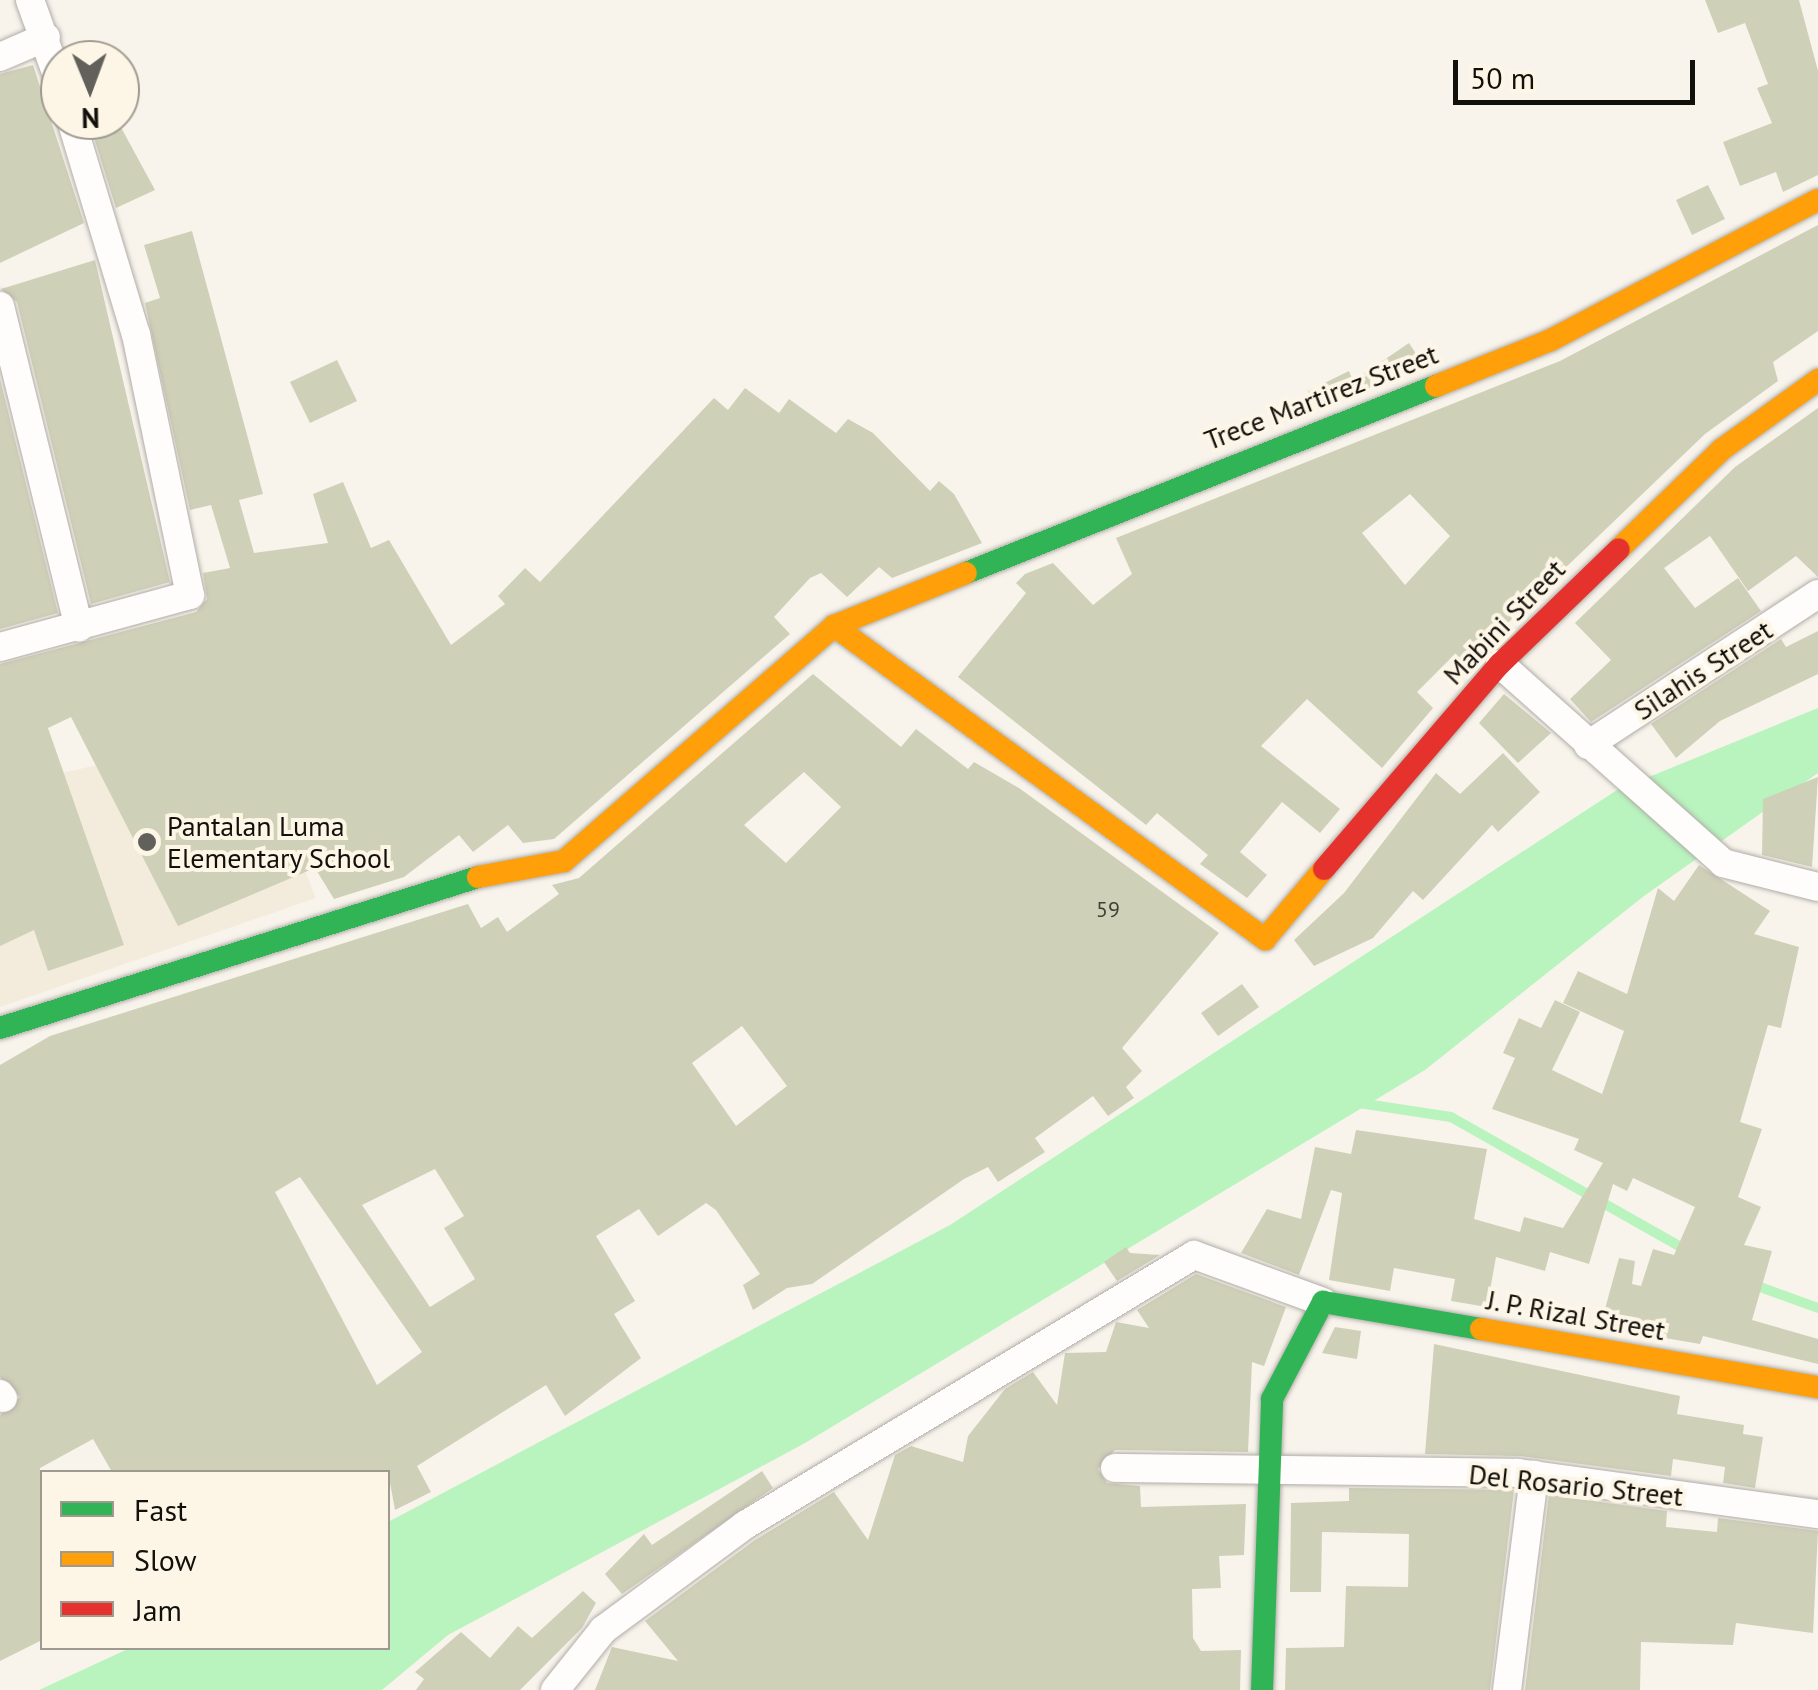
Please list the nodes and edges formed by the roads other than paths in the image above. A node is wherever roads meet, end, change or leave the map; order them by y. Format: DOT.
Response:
graph roads {
  1 [pos="30,0"];
  2 [pos="46,37"];
  3 [pos="47,40"];
  4 [pos="0,57"];
  5 [pos="77,140"];
  6 [pos="1818,200"];
  7 [pos="0,306"];
  8 [pos="1818,380"];
  9 [pos="1818,594"];
  10 [pos="834,626"];
  11 [pos="78,627"];
  12 [pos="0,647"];
  13 [pos="1500,664"];
  14 [pos="1588,745"];
  15 [pos="1818,887"];
  16 [pos="0,1028"];
  17 [pos="1323,1302"];
  18 [pos="1818,1387"];
  19 [pos="1115,1468"];
  20 [pos="1274,1470"];
  21 [pos="1534,1474"];
  22 [pos="1818,1514"];
  23 [pos="556,1690"];
  24 [pos="1262,1690"];
  25 [pos="1507,1690"];
  1 -- 2 [label="street"];
  2 -- 3 [label="street"];
  2 -- 4 [label="street"];
  5 -- 11 [label="street"];
  6 -- 10 [label="street, Trece Martirez Street"];
  7 -- 11 [label="street"];
  8 -- 13 [label="street, Mabini Street"];
  9 -- 14 [label="street, Silahis Street"];
  10 -- 13 [label="street, Mabini Street"];
  10 -- 16 [label="street, Trece Martirez Street"];
  11 -- 12 [label="street"];
  13 -- 14 [label="street"];
  14 -- 15 [label="street"];
  17 -- 18 [label="street, J. P. Rizal Street"];
  17 -- 20 [label="street"];
  17 -- 23 [label="street"];
  19 -- 20 [label="street, Del Rosario Street"];
  20 -- 21 [label="street, Del Rosario Street"];
  20 -- 24 [label="street"];
  21 -- 22 [label="street, Del Rosario Street"];
  21 -- 25 [label="street"];
}
